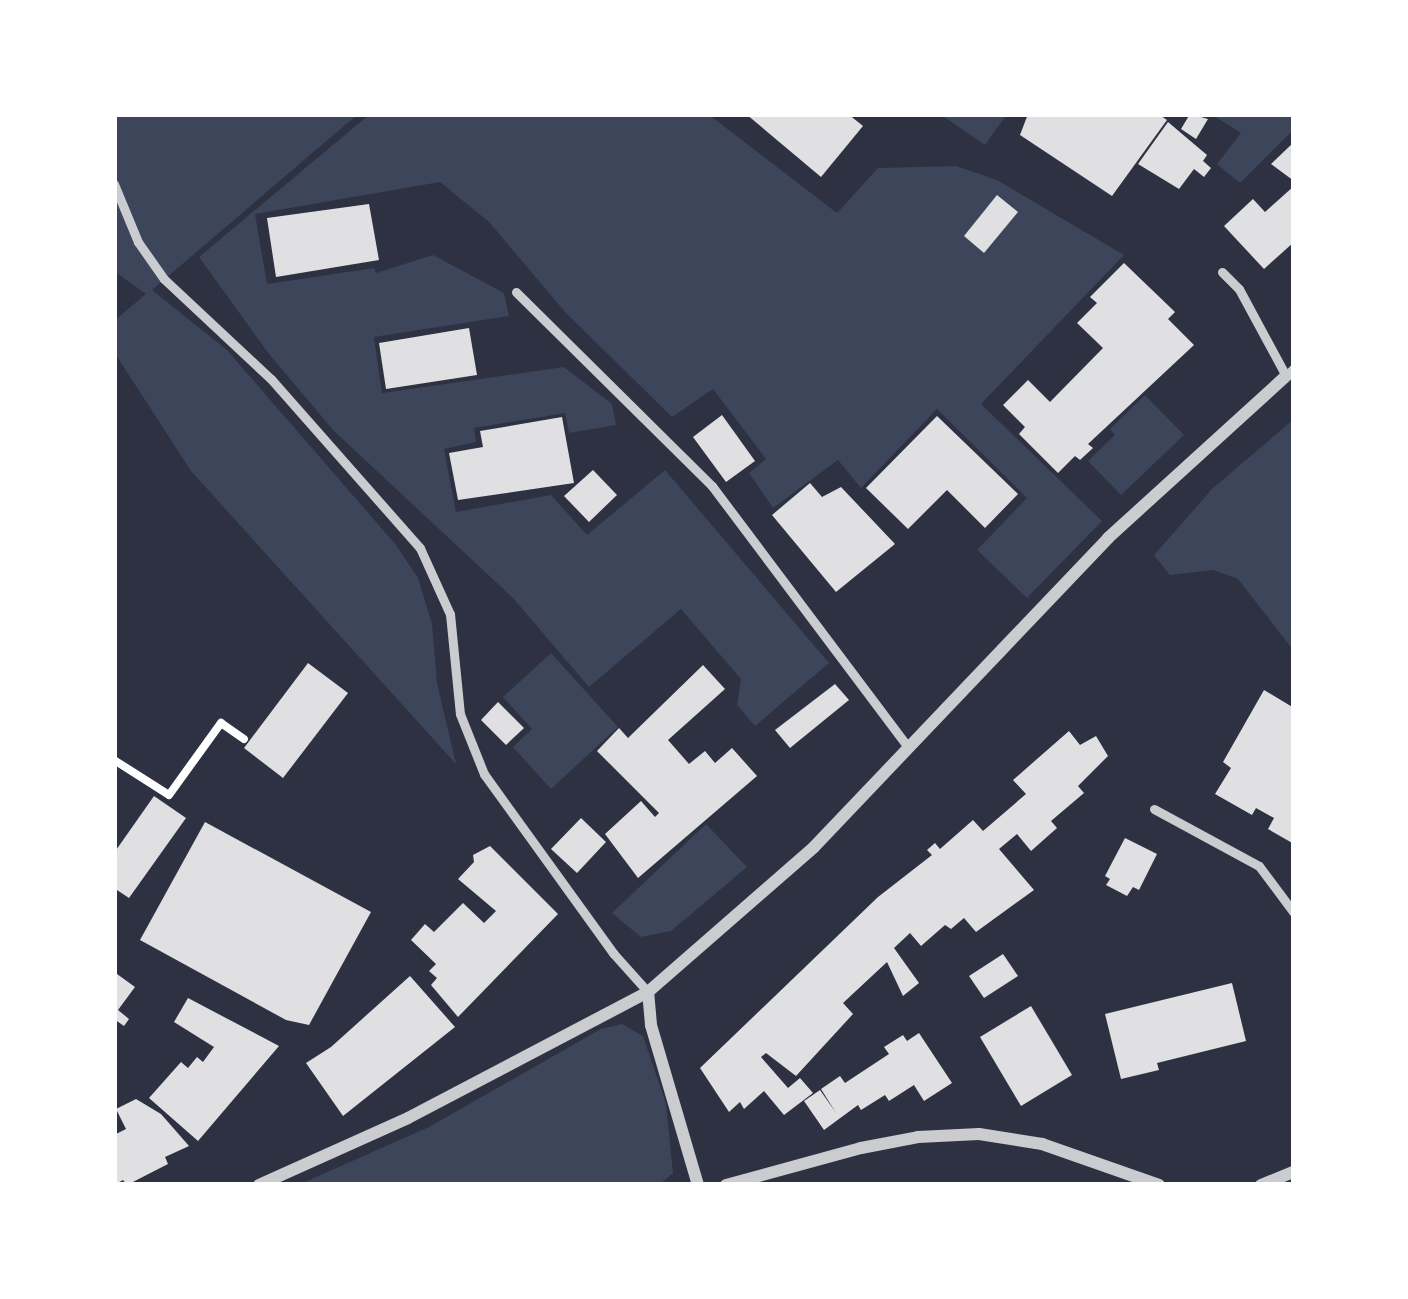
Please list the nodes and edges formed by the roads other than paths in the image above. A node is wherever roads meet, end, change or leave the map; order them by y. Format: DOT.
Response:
graph roads {
  1 [pos="114,184"];
  2 [pos="1222,272"];
  3 [pos="517,292"];
  4 [pos="1290,372"];
  5 [pos="908,747"];
  6 [pos="1154,808"];
  7 [pos="1294,913"];
  8 [pos="648,992"];
  9 [pos="1294,1172"];
  10 [pos="259,1185"];
  11 [pos="698,1185"];
  12 [pos="726,1185"];
  13 [pos="1159,1185"];
  14 [pos="1261,1185"];
  1 -- 8 [label="lane"];
  2 -- 4 [label="lane"];
  3 -- 5 [label="lane"];
  4 -- 5 [label="street"];
  5 -- 8 [label="street"];
  6 -- 7 [label="lane"];
  8 -- 10 [label="street"];
  8 -- 11 [label="street"];
  9 -- 14 [label="street"];
  12 -- 13 [label="street"];
}
